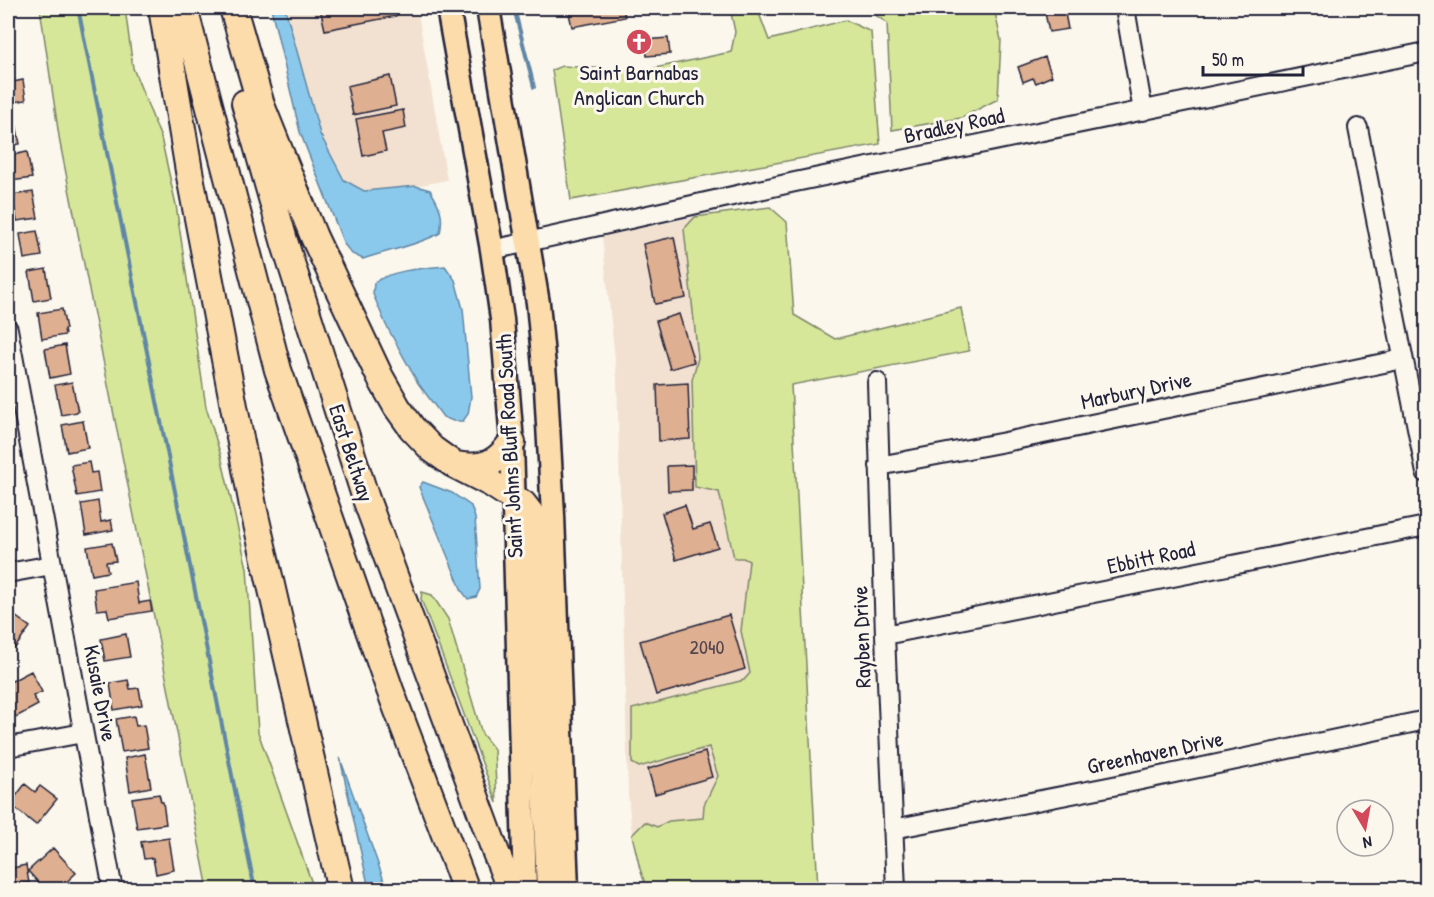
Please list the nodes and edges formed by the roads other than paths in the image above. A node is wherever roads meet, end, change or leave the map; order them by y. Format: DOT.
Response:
graph roads {
  1 [pos="162,8"];
  2 [pos="184,8"];
  3 [pos="219,8"];
  4 [pos="233,8"];
  5 [pos="448,8"];
  6 [pos="488,8"];
  7 [pos="1125,8"];
  8 [pos="1426,52"];
  9 [pos="1143,111"];
  10 [pos="1358,128"];
  11 [pos="529,243"];
  12 [pos="492,250"];
  13 [pos="8,329"];
  14 [pos="1403,359"];
  15 [pos="12,376"];
  16 [pos="877,382"];
  17 [pos="512,442"];
  18 [pos="453,464"];
  19 [pos="879,466"];
  20 [pos="1426,473"];
  21 [pos="513,497"];
  22 [pos="1426,526"];
  23 [pos="52,566"];
  24 [pos="8,573"];
  25 [pos="885,635"];
  26 [pos="1426,720"];
  27 [pos="83,732"];
  28 [pos="8,747"];
  29 [pos="893,829"];
  30 [pos="113,890"];
  31 [pos="341,890"];
  32 [pos="466,890"];
  33 [pos="511,890"];
  34 [pos="525,890"];
  35 [pos="550,890"];
  36 [pos="567,890"];
  37 [pos="896,890"];
  1 -- 31 [label="highway"];
  2 -- 32 [label="highway, East Beltway"];
  3 -- 33 [label="highway, East Beltway"];
  4 -- 18 [label="highway"];
  5 -- 12 [label="main road, Saint Johns Bluff Road South"];
  6 -- 11 [label="main road, Saint Johns Bluff Road South"];
  7 -- 9 [label="street"];
  8 -- 9 [label="street, Bradley Road"];
  9 -- 11 [label="street, Bradley Road"];
  10 -- 14 [label="street"];
  11 -- 12 [label="street, Bradley Road"];
  11 -- 36 [label="main road, Saint Johns Bluff Road South"];
  12 -- 17 [label="main road, Saint Johns Bluff Road South"];
  13 -- 15 [label="street, Kusaie Drive"];
  14 -- 19 [label="street, Marbury Drive"];
  14 -- 20 [label="street"];
  15 -- 23 [label="street, Kusaie Drive"];
  16 -- 19 [label="street, Rayben Drive"];
  17 -- 18 [label="highway"];
  17 -- 21 [label="main road, Saint Johns Bluff Road South"];
  18 -- 21 [label="highway"];
  19 -- 25 [label="street, Rayben Drive"];
  21 -- 34 [label="main road, Saint Johns Bluff Road South"];
  21 -- 35 [label="highway"];
  22 -- 25 [label="street, Ebbitt Road"];
  23 -- 24 [label="street"];
  23 -- 27 [label="street, Kusaie Drive"];
  25 -- 29 [label="street, Rayben Drive"];
  26 -- 29 [label="street, Greenhaven Drive"];
  27 -- 28 [label="street"];
  27 -- 30 [label="street, Kusaie Drive"];
  29 -- 37 [label="street, Rayben Drive"];
}
